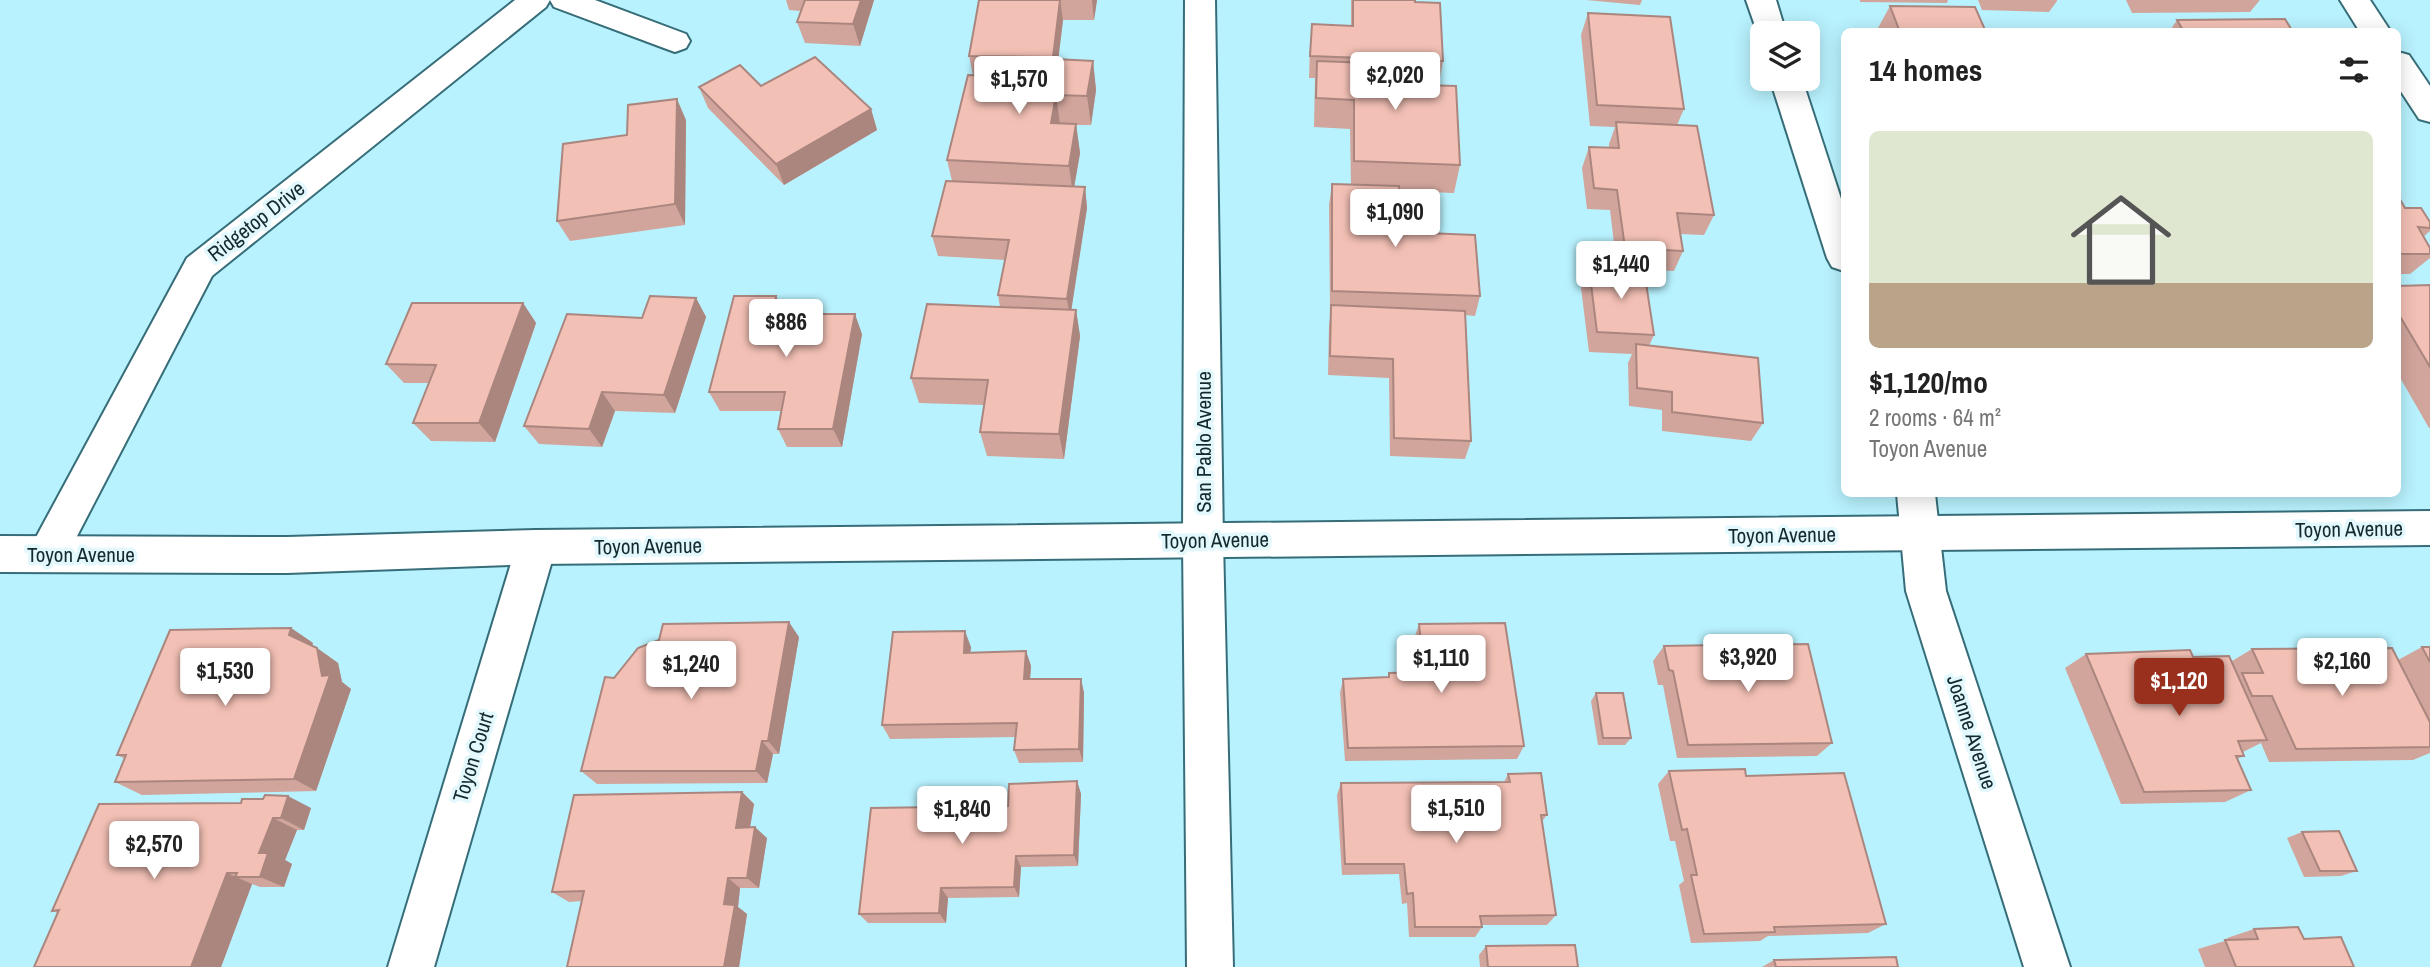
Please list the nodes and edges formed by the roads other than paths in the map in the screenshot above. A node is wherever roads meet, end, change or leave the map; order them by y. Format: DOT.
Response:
graph roads {
  1 [pos="535,0"];
  2 [pos="565,0"];
  3 [pos="1200,0"];
  4 [pos="1761,0"];
  5 [pos="2355,0"];
  6 [pos="1768,21"];
  7 [pos="2373,28"];
  8 [pos="675,41"];
  9 [pos="2401,68"];
  10 [pos="1790,91"];
  11 [pos="2430,111"];
  12 [pos="1841,249"];
  13 [pos="1918,514"];
  14 [pos="2430,528"];
  15 [pos="1203,541"];
  16 [pos="536,547"];
  17 [pos="48,553"];
  18 [pos="0,554"];
  19 [pos="411,967"];
  20 [pos="1210,967"];
  21 [pos="2047,967"];
  1 -- 17 [label="street, Ridgetop Drive"];
  2 -- 8 [label="street"];
  3 -- 15 [label="street, San Pablo Avenue"];
  4 -- 6 [label="street"];
  5 -- 7 [label="street"];
  9 -- 11 [label="street"];
  10 -- 12 [label="street"];
  13 -- 14 [label="street, Toyon Avenue"];
  13 -- 15 [label="street, Toyon Avenue"];
  13 -- 21 [label="street, Joanne Avenue"];
  15 -- 16 [label="street, Toyon Avenue"];
  15 -- 20 [label="street, San Pablo Avenue"];
  16 -- 17 [label="street, Toyon Avenue"];
  16 -- 19 [label="street, Toyon Court"];
  17 -- 18 [label="street, Toyon Avenue"];
}
